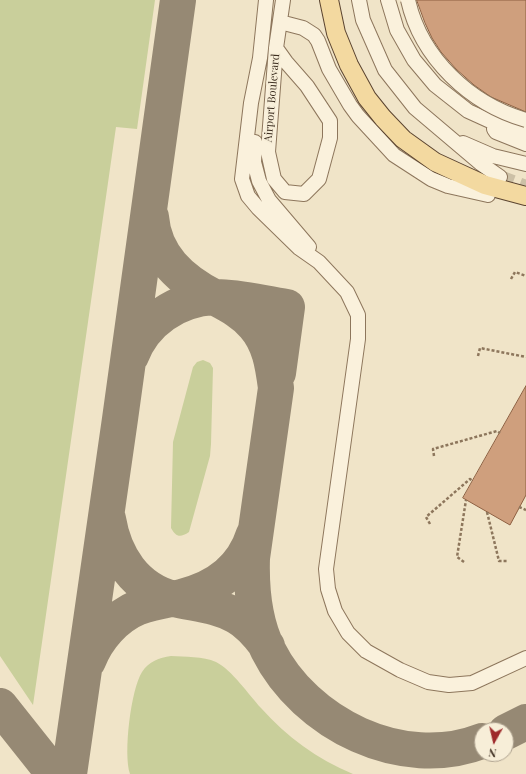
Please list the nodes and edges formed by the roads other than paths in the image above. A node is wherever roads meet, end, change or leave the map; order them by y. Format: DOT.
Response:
graph roads {
  1 [pos="266,0"];
  2 [pos="283,0"];
  3 [pos="329,0"];
  4 [pos="359,0"];
  5 [pos="388,0"];
  6 [pos="408,0"];
  7 [pos="280,22"];
  8 [pos="276,48"];
  9 [pos="487,118"];
  10 [pos="526,118"];
  11 [pos="526,132"];
  12 [pos="450,137"];
  13 [pos="526,144"];
  14 [pos="526,164"];
  15 [pos="500,177"];
  16 [pos="488,195"];
  17 [pos="526,196"];
  18 [pos="526,658"];
  1 -- 18 [label="street"];
  2 -- 7 [label="street, Airport Boulevard"];
  3 -- 17 [label="main road"];
  4 -- 12 [label="street"];
  5 -- 9 [label="street"];
  6 -- 10 [label="street, bridge"];
  7 -- 8 [label="street, Airport Boulevard"];
  7 -- 16 [label="street"];
  8 -- 8 [label="street, Airport Boulevard"];
  9 -- 10 [label="street"];
  9 -- 11 [label="street"];
  9 -- 13 [label="street"];
  12 -- 14 [label="street"];
  12 -- 15 [label="street"];
}
